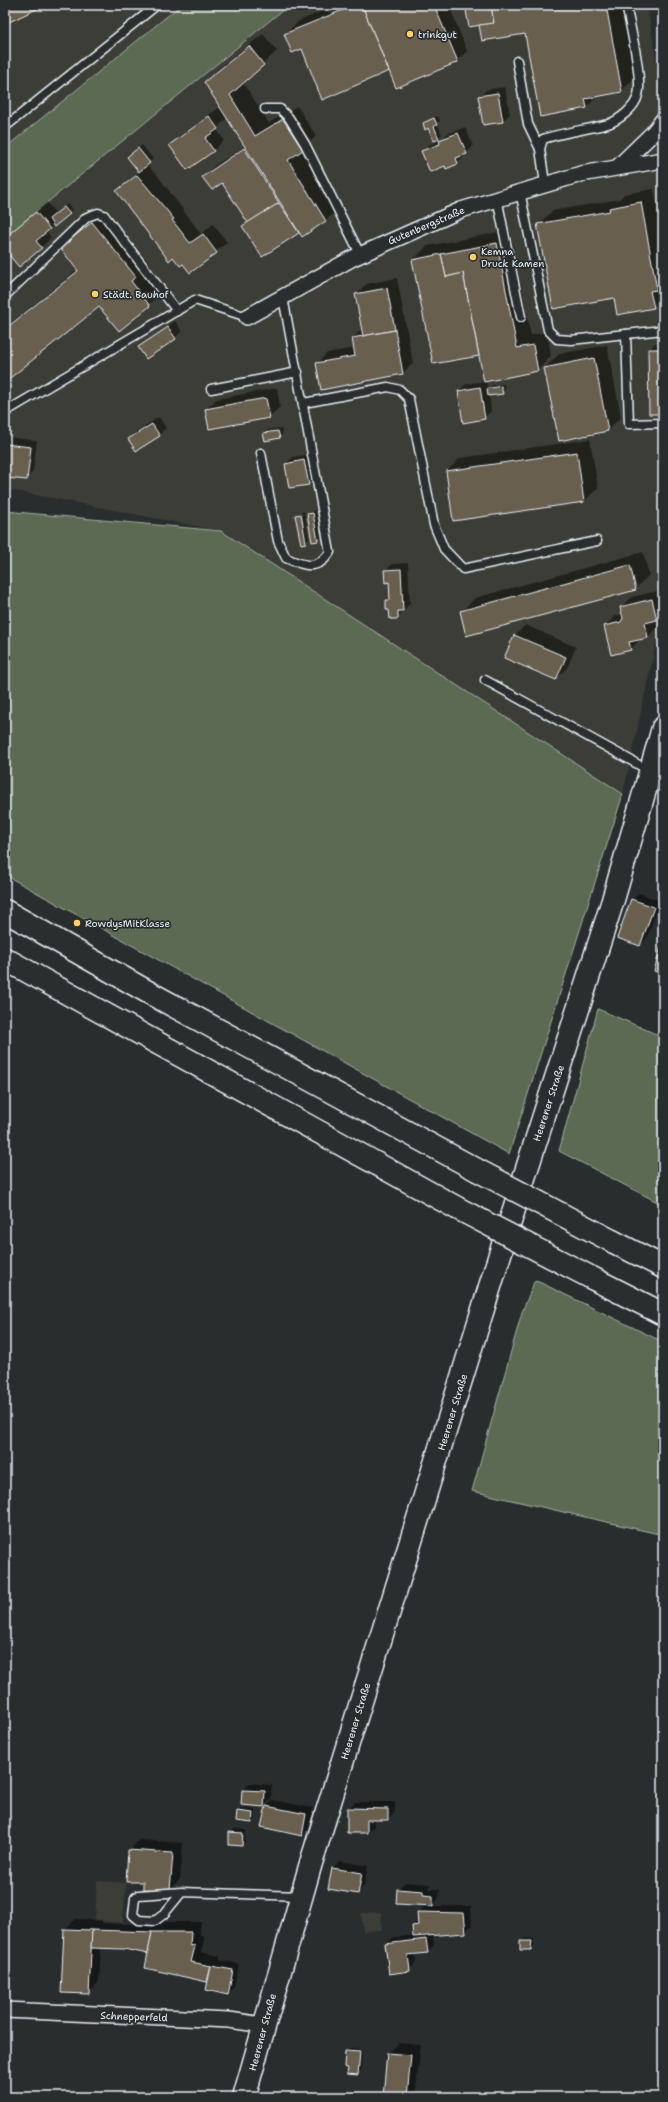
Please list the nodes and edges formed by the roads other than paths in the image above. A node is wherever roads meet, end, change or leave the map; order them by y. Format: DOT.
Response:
graph roads {
  1 [pos="156,5"];
  2 [pos="626,5"];
  3 [pos="517,61"];
  4 [pos="265,109"];
  5 [pos="663,120"];
  6 [pos="5,127"];
  7 [pos="540,149"];
  8 [pos="663,160"];
  9 [pos="619,166"];
  10 [pos="545,183"];
  11 [pos="520,191"];
  12 [pos="497,198"];
  13 [pos="360,254"];
  14 [pos="5,296"];
  15 [pos="283,297"];
  16 [pos="177,311"];
  17 [pos="246,317"];
  18 [pos="521,317"];
  19 [pos="663,330"];
  20 [pos="626,334"];
  21 [pos="298,372"];
  22 [pos="211,389"];
  23 [pos="304,403"];
  24 [pos="5,412"];
  25 [pos="663,423"];
  26 [pos="261,453"];
  27 [pos="597,541"];
  28 [pos="485,680"];
  29 [pos="663,728"];
  30 [pos="651,772"];
  31 [pos="5,911"];
  32 [pos="5,959"];
  33 [pos="663,1267"];
  34 [pos="663,1314"];
  35 [pos="182,1892"];
  36 [pos="301,1896"];
  37 [pos="5,2010"];
  38 [pos="263,2025"];
  39 [pos="244,2097"];
  1 -- 6 [label="lane"];
  2 -- 7 [label="lane"];
  3 -- 7 [label="lane"];
  4 -- 13 [label="lane"];
  5 -- 9 [label="street"];
  7 -- 10 [label="lane"];
  8 -- 9 [label="street, Gutenbergstraße"];
  9 -- 10 [label="street, Gutenbergstraße"];
  10 -- 11 [label="street, Gutenbergstraße"];
  11 -- 12 [label="street, Gutenbergstraße"];
  11 -- 20 [label="lane"];
  12 -- 13 [label="street, Gutenbergstraße"];
  12 -- 18 [label="lane"];
  13 -- 15 [label="street, Gutenbergstraße"];
  14 -- 16 [label="lane"];
  15 -- 17 [label="street, Gutenbergstraße"];
  15 -- 21 [label="lane"];
  16 -- 17 [label="lane"];
  16 -- 24 [label="lane"];
  19 -- 20 [label="lane"];
  20 -- 25 [label="lane"];
  21 -- 22 [label="lane"];
  21 -- 23 [label="lane"];
  23 -- 26 [label="lane"];
  23 -- 27 [label="lane"];
  28 -- 30 [label="lane"];
  29 -- 30 [label="main road, Heerener Straße"];
  30 -- 36 [label="main road, Heerener Straße"];
  31 -- 33 [label="main road, bridge"];
  32 -- 34 [label="main road, bridge"];
  35 -- 35 [label="lane"];
  35 -- 36 [label="lane"];
  36 -- 38 [label="main road, Heerener Straße"];
  37 -- 38 [label="street, Schnepperfeld"];
  38 -- 39 [label="main road, Heerener Straße"];
}
